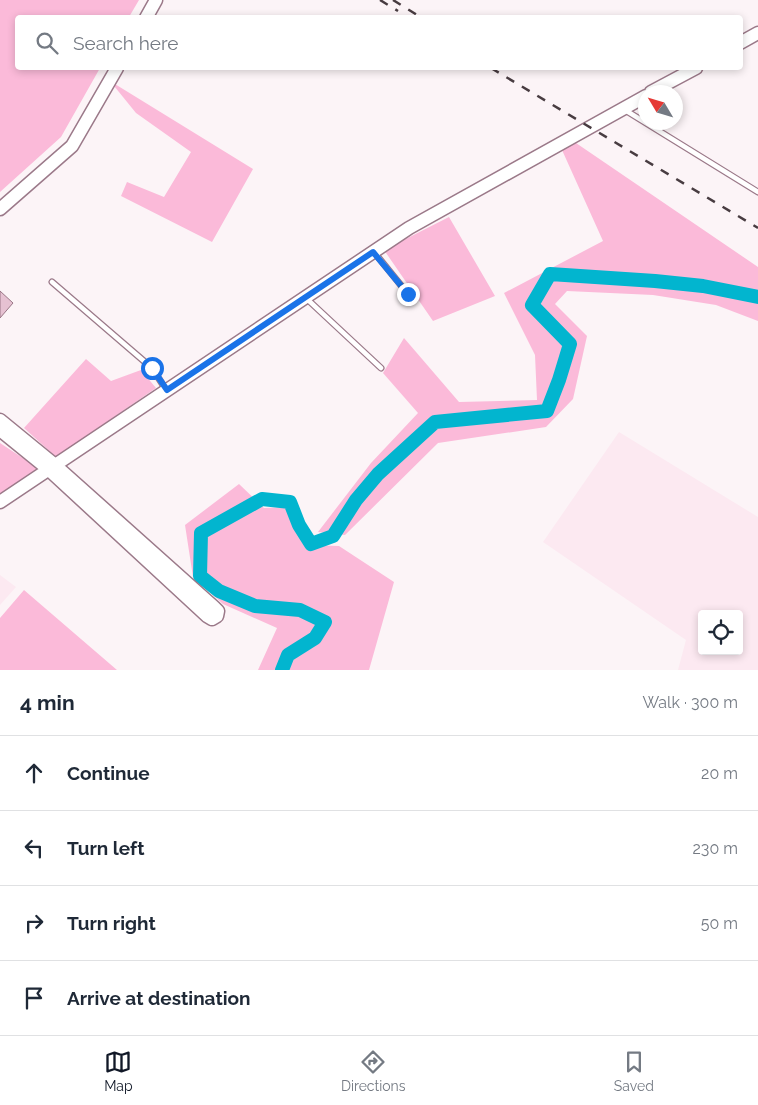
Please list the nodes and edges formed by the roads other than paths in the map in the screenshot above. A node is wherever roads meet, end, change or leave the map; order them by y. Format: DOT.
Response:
graph roads {
  1 [pos="156,0"];
  2 [pos="148,15"];
  3 [pos="758,33"];
  4 [pos="743,41"];
  5 [pos="116,70"];
  6 [pos="692,70"];
  7 [pos="664,85"];
  8 [pos="638,100"];
  9 [pos="623,108"];
  10 [pos="758,192"];
  11 [pos="0,209"];
  12 [pos="373,252"];
  13 [pos="52,282"];
  14 [pos="408,294"];
  15 [pos="305,297"];
  16 [pos="381,368"];
  17 [pos="167,390"];
  18 [pos="0,420"];
  19 [pos="0,430"];
  20 [pos="52,467"];
  21 [pos="0,502"];
  22 [pos="133,541"];
  1 -- 2 [label="street"];
  3 -- 4 [label="street"];
  5 -- 11 [label="street"];
  6 -- 7 [label="street"];
  8 -- 9 [label="street"];
  9 -- 10 [label="lane"];
  9 -- 12 [label="street"];
  12 -- 14 [label="lane"];
  12 -- 15 [label="street"];
  13 -- 17 [label="lane"];
  15 -- 16 [label="lane"];
  15 -- 17 [label="street"];
  17 -- 20 [label="street"];
  18 -- 20 [label="street"];
  19 -- 20 [label="street"];
  20 -- 21 [label="street"];
  20 -- 22 [label="street"];
  22 -- 22 [label="street"];
}
